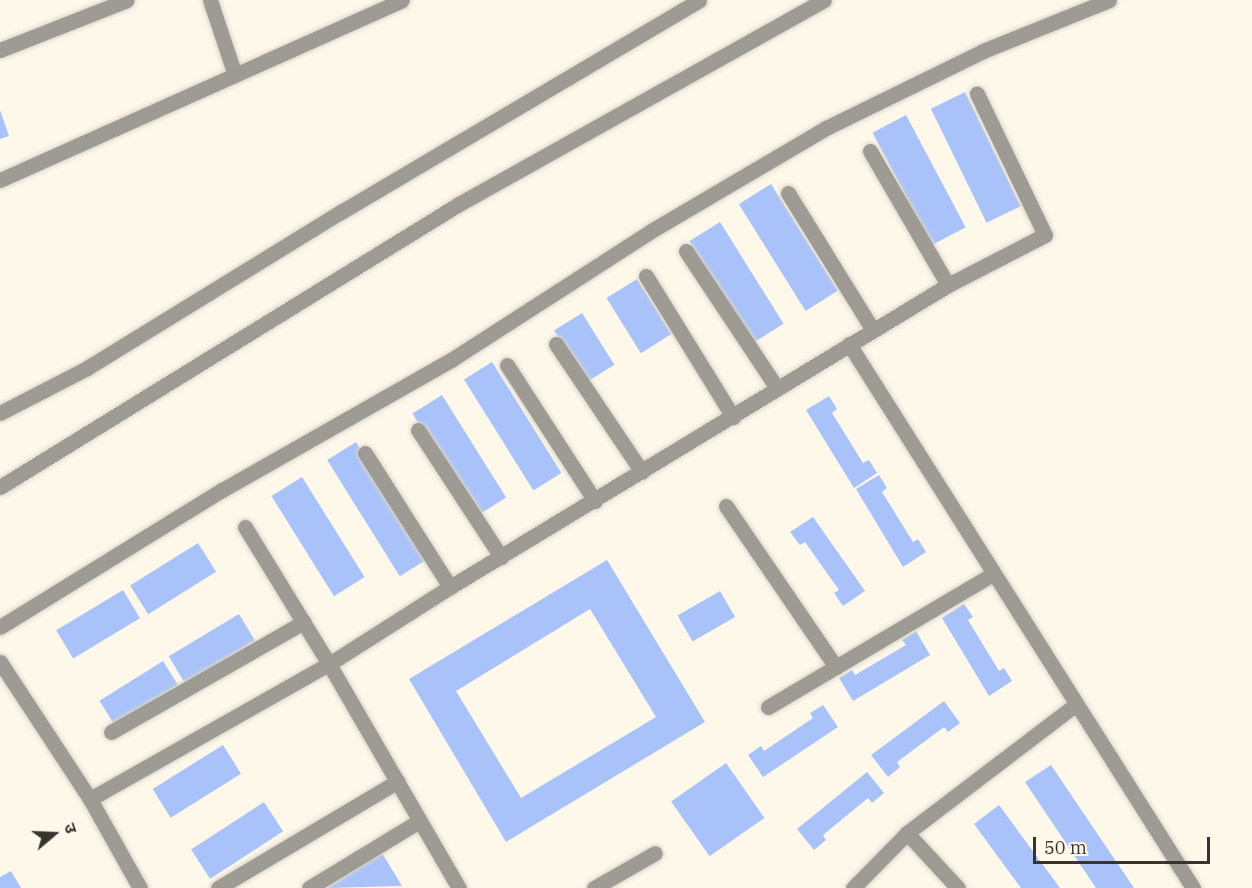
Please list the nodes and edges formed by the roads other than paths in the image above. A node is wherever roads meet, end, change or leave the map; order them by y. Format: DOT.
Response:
graph roads {
  1 [pos="127,0"];
  2 [pos="210,0"];
  3 [pos="402,0"];
  4 [pos="699,0"];
  5 [pos="824,0"];
  6 [pos="1109,0"];
  7 [pos="0,50"];
  8 [pos="235,75"];
  9 [pos="977,94"];
  10 [pos="870,151"];
  11 [pos="0,180"];
  12 [pos="788,194"];
  13 [pos="686,251"];
  14 [pos="646,276"];
  15 [pos="948,285"];
  16 [pos="873,330"];
  17 [pos="556,344"];
  18 [pos="849,344"];
  19 [pos="507,365"];
  20 [pos="777,388"];
  21 [pos="0,413"];
  22 [pos="733,417"];
  23 [pos="418,430"];
  24 [pos="365,453"];
  25 [pos="642,472"];
  26 [pos="0,487"];
  27 [pos="595,501"];
  28 [pos="726,506"];
  29 [pos="245,527"];
  30 [pos="501,557"];
  31 [pos="993,574"];
  32 [pos="450,587"];
  33 [pos="304,622"];
  34 [pos="0,627"];
  35 [pos="0,662"];
  36 [pos="329,664"];
  37 [pos="836,667"];
  38 [pos="1075,705"];
  39 [pos="768,707"];
  40 [pos="111,732"];
  41 [pos="398,781"];
  42 [pos="90,799"];
  43 [pos="419,821"];
  44 [pos="907,833"];
  45 [pos="655,853"];
  46 [pos="140,888"];
  47 [pos="218,888"];
  48 [pos="309,888"];
  49 [pos="459,888"];
  50 [pos="594,888"];
  51 [pos="853,888"];
  52 [pos="958,888"];
  53 [pos="1192,888"];
  1 -- 7 [label="street"];
  2 -- 8 [label="street"];
  3 -- 8 [label="street"];
  4 -- 21 [label="street"];
  5 -- 26 [label="street"];
  6 -- 34 [label="street"];
  8 -- 11 [label="street"];
  9 -- 15 [label="street"];
  10 -- 15 [label="street"];
  12 -- 16 [label="street"];
  13 -- 20 [label="street"];
  14 -- 22 [label="street"];
  15 -- 16 [label="street"];
  16 -- 18 [label="street"];
  17 -- 25 [label="street"];
  18 -- 20 [label="street"];
  18 -- 31 [label="street"];
  19 -- 27 [label="street"];
  20 -- 22 [label="street"];
  22 -- 25 [label="street"];
  23 -- 30 [label="street"];
  24 -- 32 [label="street"];
  25 -- 27 [label="street"];
  27 -- 30 [label="street"];
  28 -- 37 [label="street"];
  29 -- 33 [label="street"];
  30 -- 32 [label="street"];
  31 -- 37 [label="street"];
  31 -- 38 [label="street"];
  32 -- 36 [label="street"];
  33 -- 36 [label="street"];
  33 -- 40 [label="street"];
  35 -- 42 [label="street"];
  36 -- 41 [label="street"];
  36 -- 42 [label="street"];
  37 -- 39 [label="street"];
  38 -- 44 [label="street"];
  38 -- 53 [label="street"];
  41 -- 43 [label="street"];
  41 -- 47 [label="street"];
  42 -- 46 [label="street"];
  43 -- 48 [label="street"];
  43 -- 49 [label="street"];
  44 -- 51 [label="street"];
  44 -- 52 [label="street"];
  45 -- 50 [label="street"];
}
